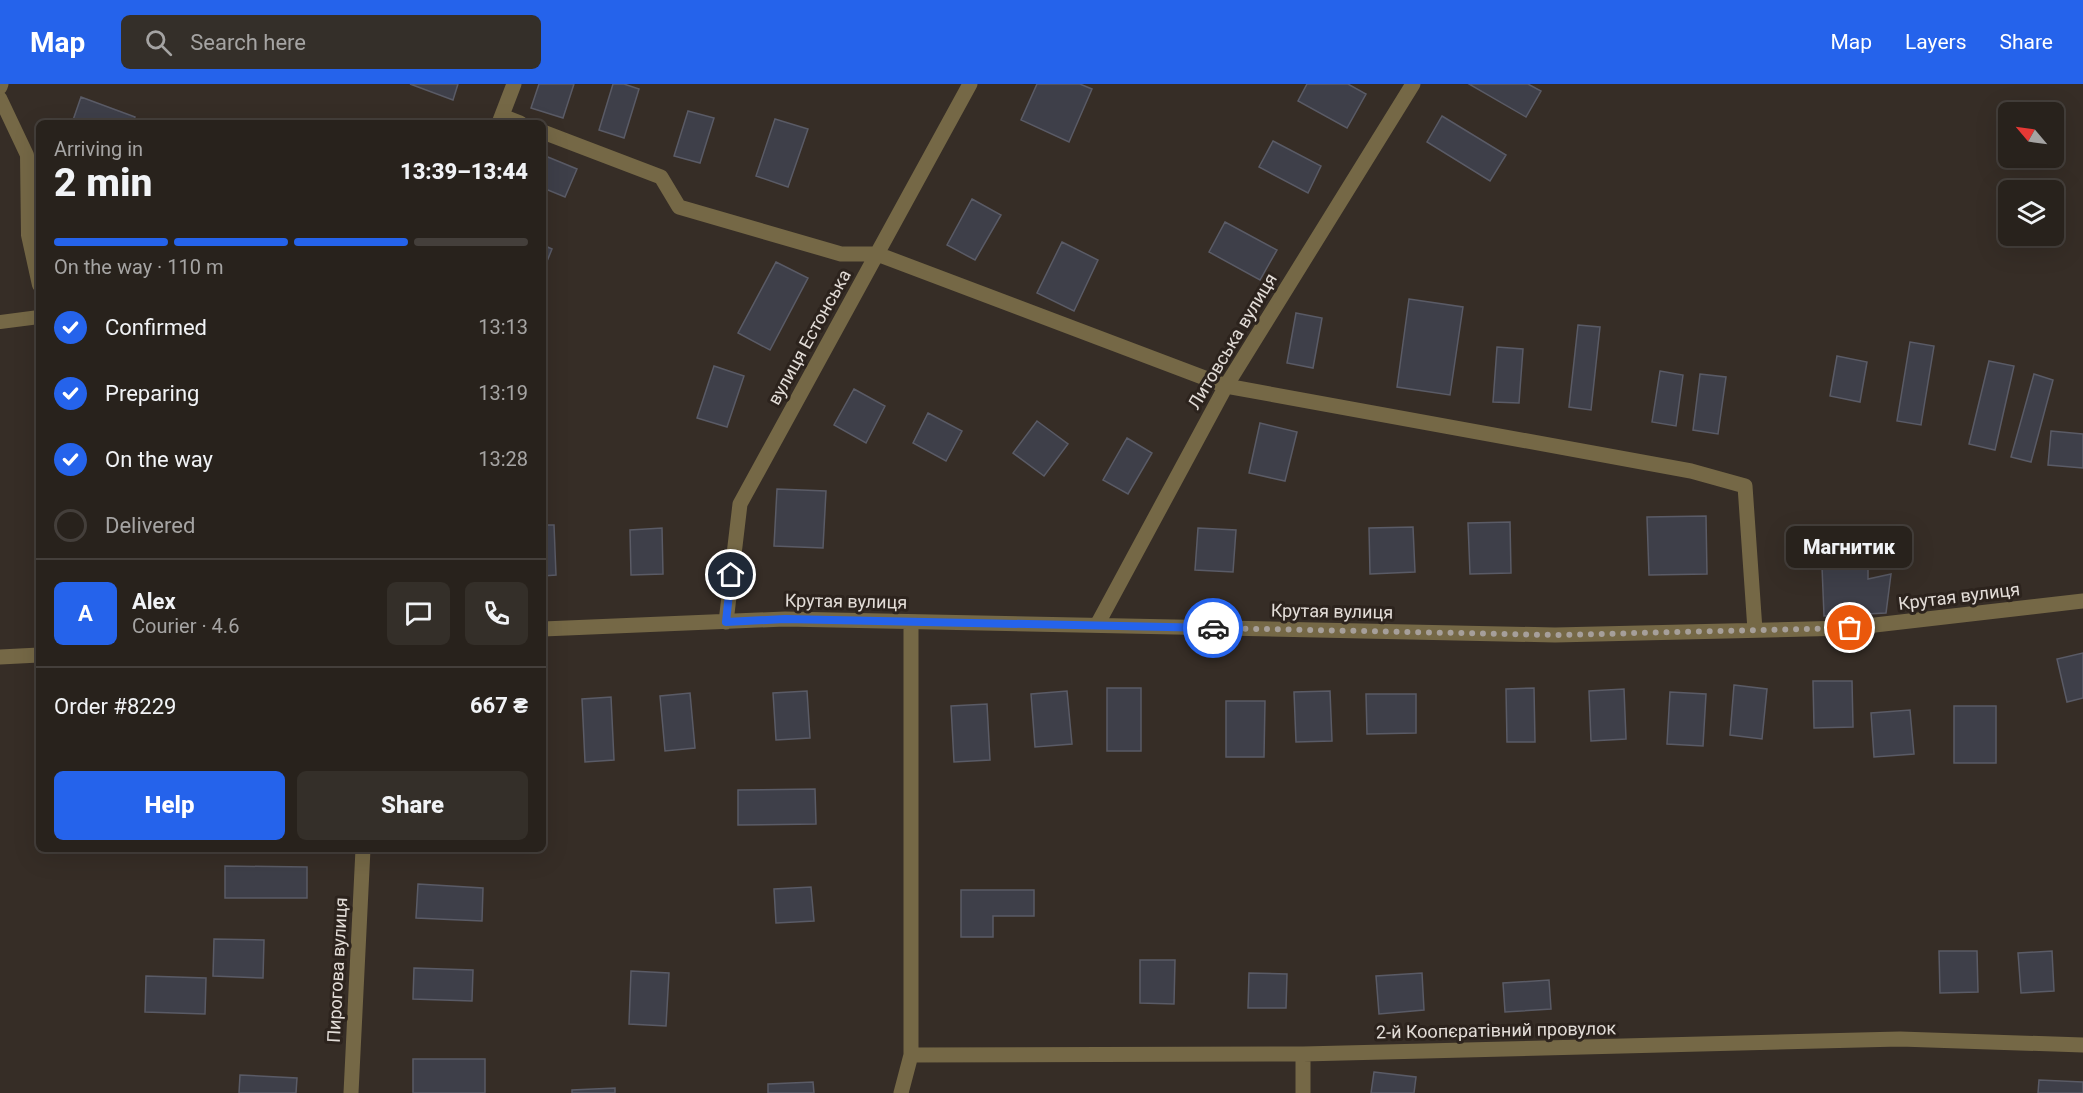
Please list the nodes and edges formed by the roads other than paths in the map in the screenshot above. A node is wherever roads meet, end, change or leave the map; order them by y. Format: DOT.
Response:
graph roads {
  1 [pos="514,84"];
  2 [pos="970,84"];
  3 [pos="1413,84"];
  4 [pos="0,98"];
  5 [pos="500,119"];
  6 [pos="546,133"];
  7 [pos="877,254"];
  8 [pos="36,271"];
  9 [pos="36,317"];
  10 [pos="0,322"];
  11 [pos="1226,386"];
  12 [pos="2083,601"];
  13 [pos="726,622"];
  14 [pos="911,622"];
  15 [pos="1097,625"];
  16 [pos="546,629"];
  17 [pos="1755,630"];
  18 [pos="36,655"];
  19 [pos="0,657"];
  20 [pos="363,852"];
  21 [pos="2083,1045"];
  22 [pos="1303,1054"];
  23 [pos="911,1055"];
  24 [pos="351,1093"];
  25 [pos="901,1093"];
  26 [pos="1303,1093"];
  1 -- 5 [label="street"];
  2 -- 7 [label="street, вулиця Естонська"];
  3 -- 11 [label="street, Литовська вулиця"];
  4 -- 8 [label="lane"];
  6 -- 7 [label="street"];
  7 -- 11 [label="street"];
  7 -- 13 [label="street, вулиця Естонська"];
  9 -- 10 [label="lane"];
  11 -- 15 [label="street, Литовська вулиця"];
  11 -- 17 [label="street"];
  12 -- 17 [label="street, Крутая вулиця"];
  13 -- 14 [label="street, Крутая вулиця"];
  13 -- 16 [label="street, Крутая вулиця"];
  14 -- 15 [label="street, Крутая вулиця"];
  14 -- 23 [label="street"];
  15 -- 17 [label="street, Крутая вулиця"];
  18 -- 19 [label="street"];
  20 -- 24 [label="street, Пирогова вулиця"];
  21 -- 22 [label="street, 2-й Коопєратівний провулок"];
  22 -- 23 [label="street, 2-й Коопєратівний провулок"];
  22 -- 26 [label="street"];
  23 -- 25 [label="street"];
}
